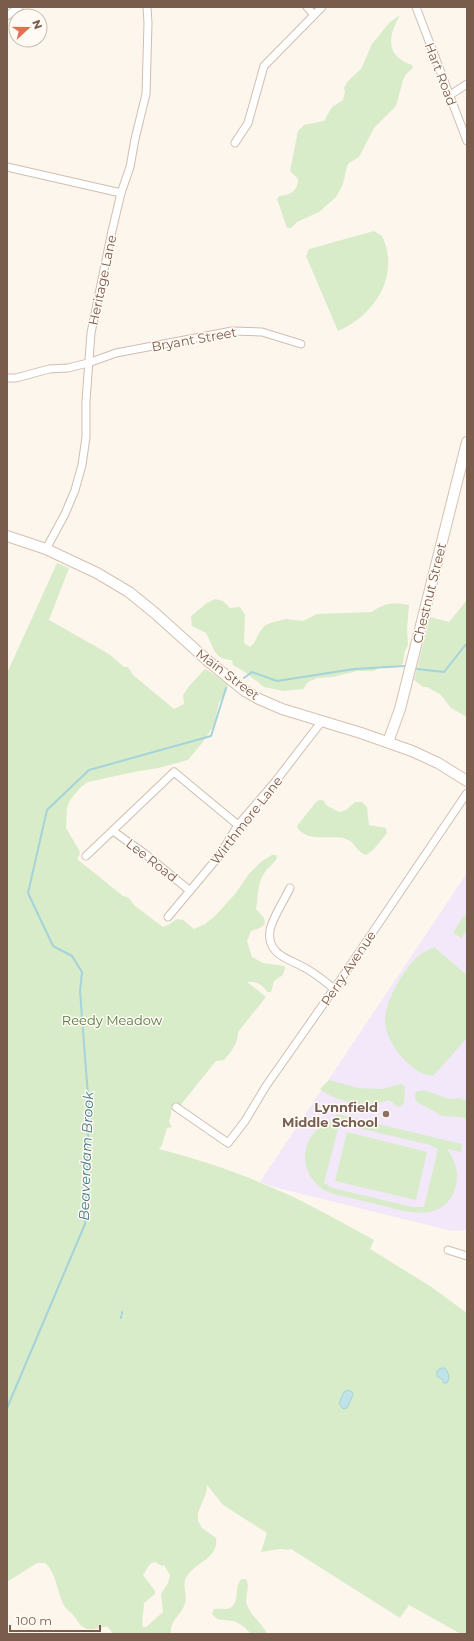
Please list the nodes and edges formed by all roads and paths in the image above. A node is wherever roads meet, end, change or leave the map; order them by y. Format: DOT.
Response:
graph roads {
  1 [pos="19,7"];
  2 [pos="147,7"];
  3 [pos="307,7"];
  4 [pos="322,7"];
  5 [pos="416,7"];
  6 [pos="314,15"];
  7 [pos="7,16"];
  8 [pos="467,84"];
  9 [pos="450,95"];
  10 [pos="467,141"];
  11 [pos="235,143"];
  12 [pos="7,167"];
  13 [pos="121,193"];
  14 [pos="301,344"];
  15 [pos="88,363"];
  16 [pos="7,378"];
  17 [pos="467,442"];
  18 [pos="7,536"];
  19 [pos="46,549"];
  20 [pos="322,721"];
  21 [pos="388,742"];
  22 [pos="467,781"];
  23 [pos="467,793"];
  24 [pos="238,825"];
  25 [pos="113,831"];
  26 [pos="86,856"];
  27 [pos="290,888"];
  28 [pos="189,890"];
  29 [pos="168,917"];
  30 [pos="334,989"];
  31 [pos="176,1107"];
  32 [pos="448,1250"];
  33 [pos="467,1256"];
  1 -- 7 [label="street"];
  2 -- 13 [label="street, Heritage Lane"];
  3 -- 6 [label="street"];
  4 -- 6 [label="street"];
  5 -- 9 [label="street, Hart Road"];
  6 -- 11 [label="street"];
  8 -- 9 [label="street"];
  9 -- 10 [label="street, Hart Road"];
  12 -- 13 [label="street"];
  13 -- 15 [label="street, Heritage Lane"];
  14 -- 15 [label="street, Bryant Street"];
  15 -- 16 [label="street, Bryant Street"];
  15 -- 19 [label="street, Heritage Lane"];
  17 -- 21 [label="street, Chestnut Street"];
  18 -- 19 [label="street, Main Street"];
  19 -- 20 [label="street, Main Street"];
  20 -- 21 [label="street, Main Street"];
  20 -- 24 [label="street, Wirthmore Lane"];
  21 -- 22 [label="street, Main Street"];
  23 -- 30 [label="street, Perry Avenue"];
  24 -- 25 [label="street"];
  24 -- 28 [label="street, Wirthmore Lane"];
  25 -- 26 [label="street"];
  25 -- 28 [label="street, Lee Road"];
  27 -- 30 [label="street"];
  28 -- 29 [label="street, Wirthmore Lane"];
  30 -- 31 [label="street, Perry Avenue"];
  32 -- 33 [label="street"];
}
